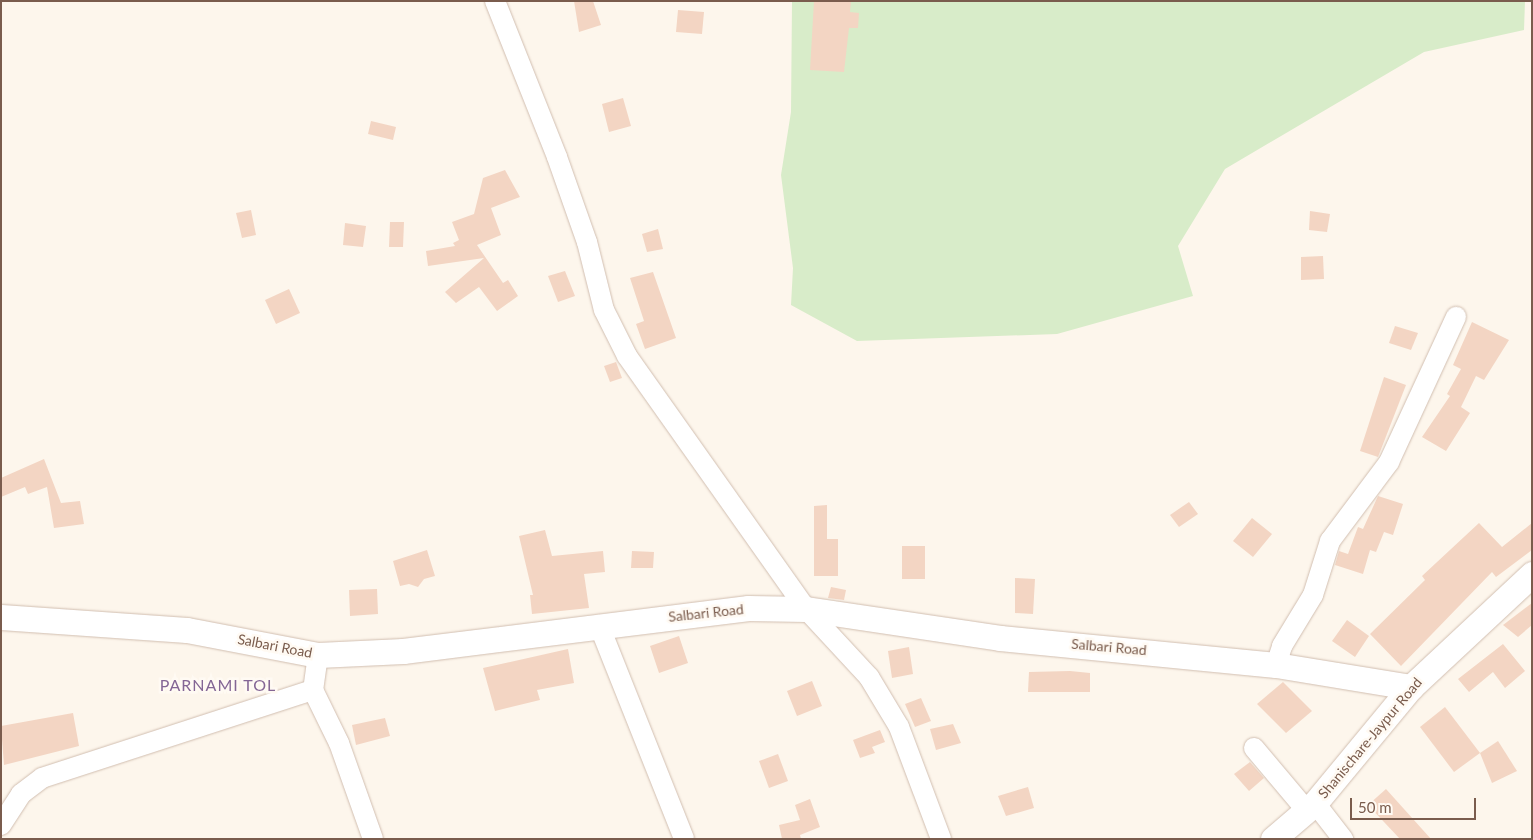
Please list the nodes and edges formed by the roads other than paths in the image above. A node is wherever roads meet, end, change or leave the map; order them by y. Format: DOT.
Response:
graph roads {
  1 [pos="495,1"];
  2 [pos="1456,317"];
  3 [pos="1532,574"];
  4 [pos="806,609"];
  5 [pos="1,617"];
  6 [pos="599,625"];
  7 [pos="318,655"];
  8 [pos="1276,665"];
  9 [pos="1411,687"];
  10 [pos="313,690"];
  11 [pos="1254,748"];
  12 [pos="1311,807"];
  13 [pos="1,825"];
  14 [pos="373,839"];
  15 [pos="684,839"];
  16 [pos="941,839"];
  17 [pos="1273,839"];
  18 [pos="1343,839"];
  1 -- 4 [label="street"];
  2 -- 8 [label="street"];
  3 -- 9 [label="street, Shanischare-Jaypur Road"];
  4 -- 6 [label="street, Salbari Road"];
  4 -- 8 [label="street, Salbari Road"];
  4 -- 16 [label="street"];
  5 -- 7 [label="street, Salbari Road"];
  6 -- 7 [label="street, Salbari Road"];
  6 -- 15 [label="street"];
  7 -- 10 [label="street"];
  8 -- 9 [label="street, Salbari Road"];
  9 -- 12 [label="street, Shanischare-Jaypur Road"];
  10 -- 13 [label="street"];
  10 -- 14 [label="street"];
  11 -- 12 [label="street"];
  12 -- 17 [label="street, Shanischare-Jaypur Road"];
  12 -- 18 [label="street"];
}
